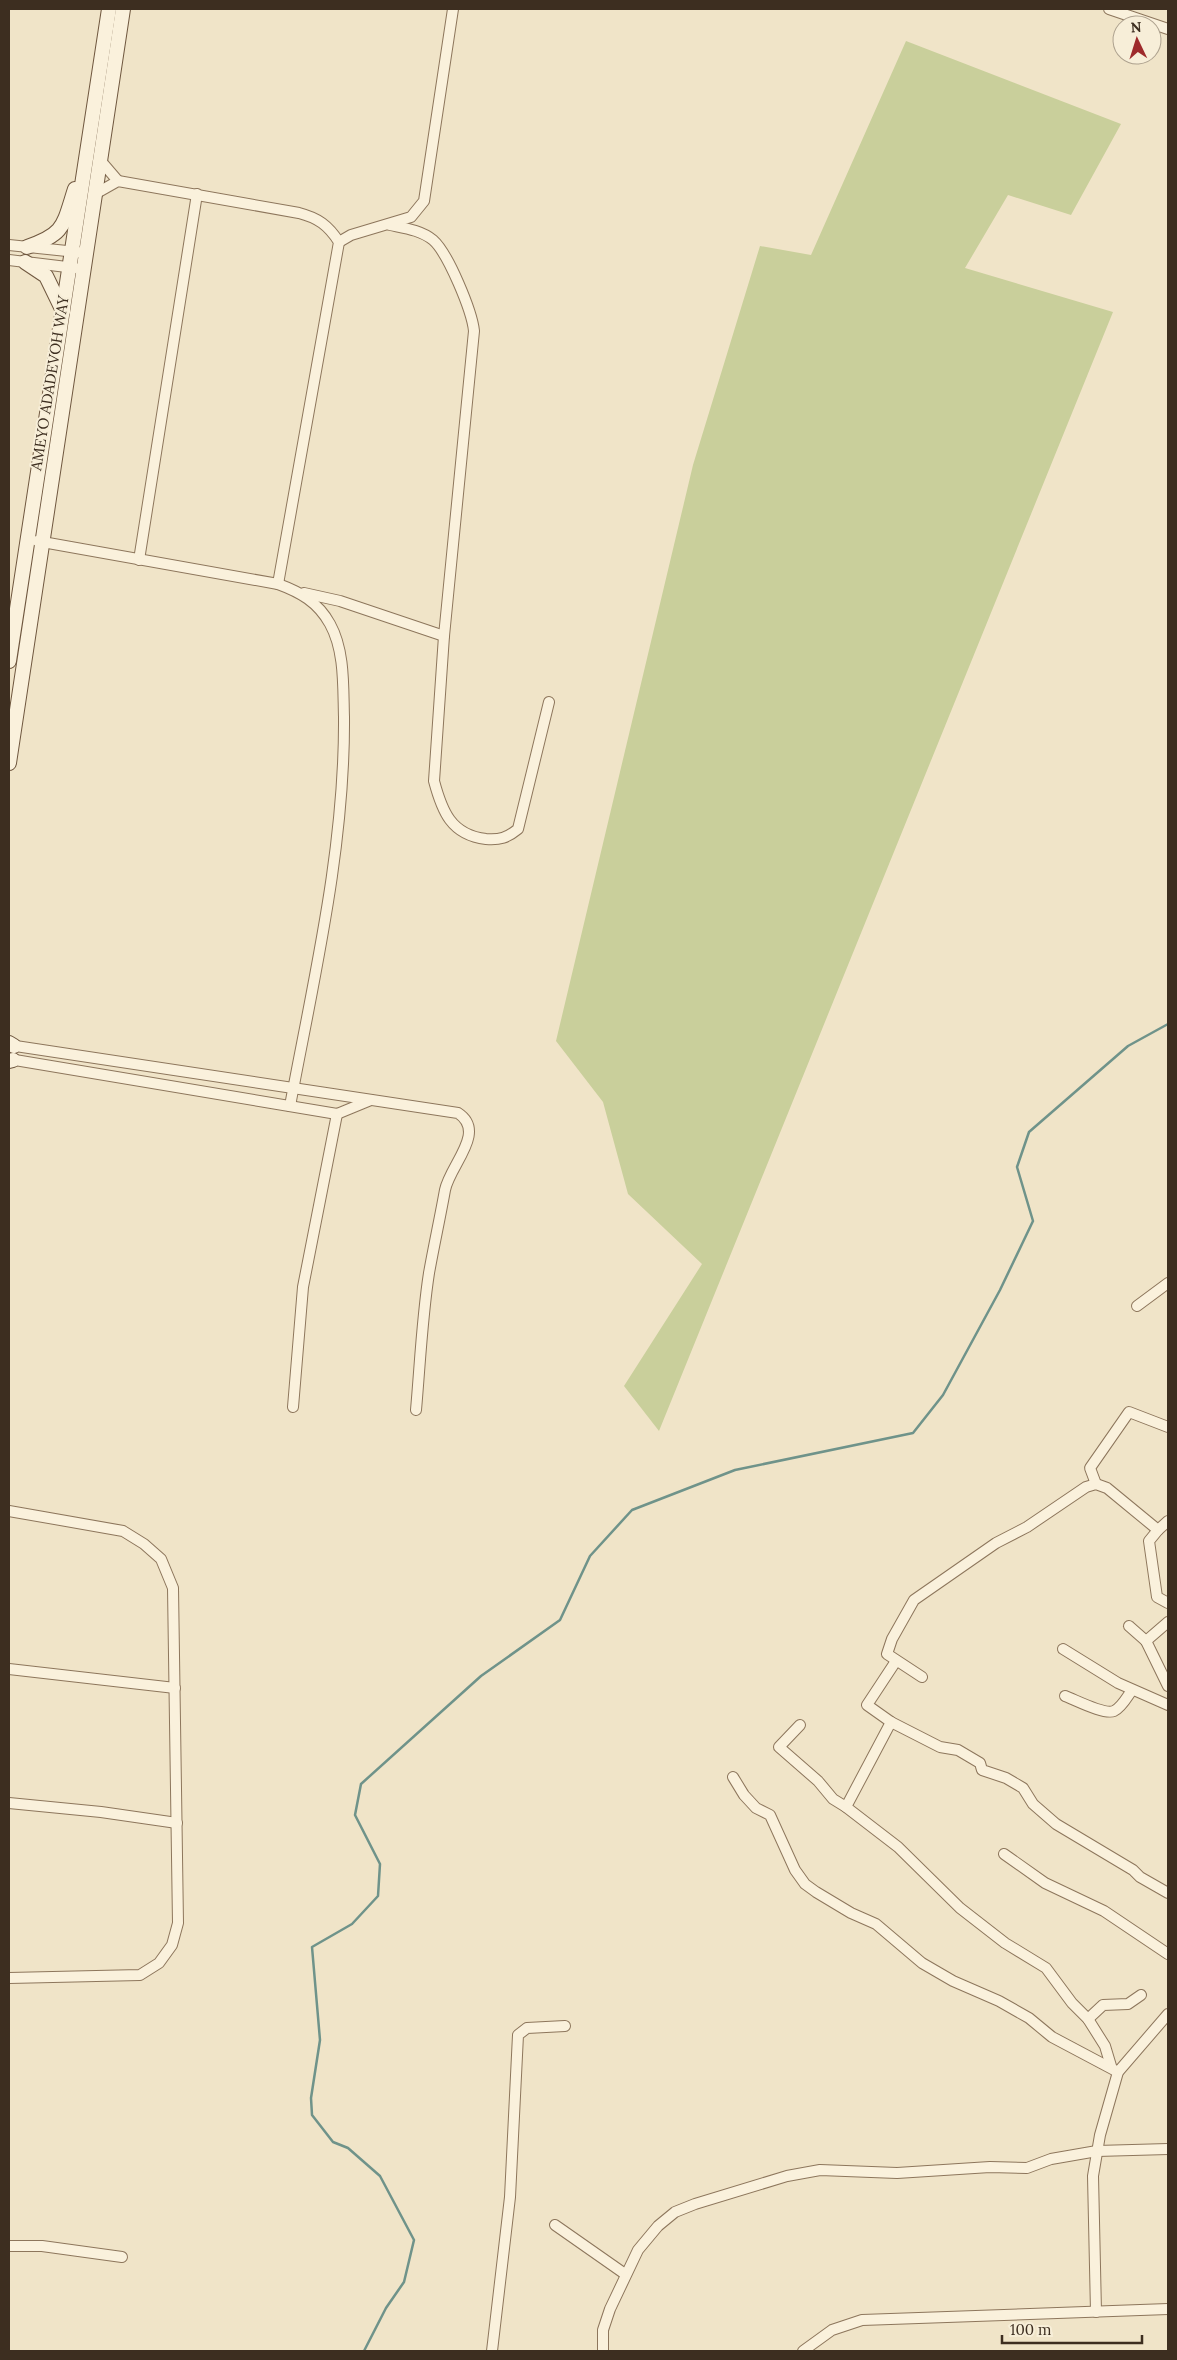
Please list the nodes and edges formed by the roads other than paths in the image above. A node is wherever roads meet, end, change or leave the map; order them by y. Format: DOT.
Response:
graph roads {
  1 [pos="109,9"];
  2 [pos="123,9"];
  3 [pos="453,9"];
  4 [pos="1109,9"];
  5 [pos="1168,29"];
  6 [pos="88,151"];
  7 [pos="100,160"];
  8 [pos="118,181"];
  9 [pos="95,194"];
  10 [pos="197,194"];
  11 [pos="390,225"];
  12 [pos="339,242"];
  13 [pos="9,245"];
  14 [pos="26,247"];
  15 [pos="79,253"];
  16 [pos="9,260"];
  17 [pos="25,262"];
  18 [pos="77,268"];
  19 [pos="63,311"];
  20 [pos="28,539"];
  21 [pos="42,542"];
  22 [pos="139,560"];
  23 [pos="278,584"];
  24 [pos="300,592"];
  25 [pos="444,636"];
  26 [pos="9,661"];
  27 [pos="549,702"];
  28 [pos="9,763"];
  29 [pos="10,1052"];
  30 [pos="294,1090"];
  31 [pos="372,1100"];
  32 [pos="290,1106"];
  33 [pos="338,1114"];
  34 [pos="1168,1283"];
  35 [pos="1137,1306"];
  36 [pos="293,1407"];
  37 [pos="416,1410"];
  38 [pos="1168,1427"];
  39 [pos="1096,1484"];
  40 [pos="9,1511"];
  41 [pos="1168,1521"];
  42 [pos="1158,1530"];
  43 [pos="1168,1603"];
  44 [pos="1168,1622"];
  45 [pos="1129,1626"];
  46 [pos="1146,1640"];
  47 [pos="1063,1649"];
  48 [pos="896,1661"];
  49 [pos="9,1669"];
  50 [pos="922,1677"];
  51 [pos="1168,1686"];
  52 [pos="175,1688"];
  53 [pos="1132,1690"];
  54 [pos="1065,1696"];
  55 [pos="1168,1706"];
  56 [pos="891,1722"];
  57 [pos="800,1725"];
  58 [pos="733,1777"];
  59 [pos="9,1803"];
  60 [pos="846,1807"];
  61 [pos="176,1823"];
  62 [pos="1004,1854"];
  63 [pos="1168,1893"];
  64 [pos="1168,1954"];
  65 [pos="9,1978"];
  66 [pos="1141,1995"];
  67 [pos="1168,2014"];
  68 [pos="1088,2019"];
  69 [pos="565,2026"];
  70 [pos="1115,2069"];
  71 [pos="1168,2149"];
  72 [pos="1097,2151"];
  73 [pos="555,2225"];
  74 [pos="9,2246"];
  75 [pos="122,2257"];
  76 [pos="625,2274"];
  77 [pos="1168,2309"];
  78 [pos="1096,2312"];
  79 [pos="492,2351"];
  80 [pos="603,2351"];
  81 [pos="803,2351"];
  1 -- 6 [label="street, AMEYO ADADEVOH WAY"];
  2 -- 7 [label="street, AMEYO ADADEVOH WAY"];
  3 -- 11 [label="street"];
  4 -- 5 [label="street"];
  6 -- 14 [label="street"];
  6 -- 15 [label="street, AMEYO ADADEVOH WAY"];
  7 -- 8 [label="street"];
  7 -- 9 [label="street, AMEYO ADADEVOH WAY"];
  8 -- 9 [label="street"];
  8 -- 10 [label="street"];
  9 -- 15 [label="street, AMEYO ADADEVOH WAY"];
  10 -- 12 [label="street"];
  10 -- 22 [label="street"];
  11 -- 12 [label="street"];
  11 -- 25 [label="street"];
  12 -- 23 [label="street"];
  13 -- 14 [label="street"];
  14 -- 15 [label="street"];
  15 -- 18 [label="street, AMEYO ADADEVOH WAY"];
  16 -- 17 [label="street"];
  17 -- 18 [label="street"];
  17 -- 19 [label="street"];
  18 -- 19 [label="street, AMEYO ADADEVOH WAY"];
  18 -- 21 [label="street, AMEYO ADADEVOH WAY"];
  19 -- 20 [label="street, AMEYO ADADEVOH WAY"];
  20 -- 21 [label="street"];
  20 -- 26 [label="street, AMEYO ADADEVOH WAY"];
  21 -- 22 [label="street"];
  21 -- 28 [label="street, AMEYO ADADEVOH WAY"];
  22 -- 23 [label="street"];
  23 -- 24 [label="street"];
  24 -- 25 [label="street"];
  24 -- 30 [label="street"];
  25 -- 27 [label="street"];
  29 -- 30 [label="street"];
  29 -- 32 [label="street"];
  30 -- 31 [label="street"];
  30 -- 32 [label="street"];
  31 -- 33 [label="street"];
  31 -- 37 [label="street"];
  32 -- 33 [label="street"];
  33 -- 36 [label="street"];
  34 -- 35 [label="street"];
  38 -- 39 [label="street"];
  39 -- 42 [label="street"];
  39 -- 48 [label="street"];
  40 -- 52 [label="street"];
  41 -- 42 [label="street"];
  42 -- 43 [label="street"];
  44 -- 46 [label="street"];
  45 -- 46 [label="street"];
  46 -- 51 [label="street"];
  47 -- 53 [label="street"];
  48 -- 50 [label="street"];
  48 -- 56 [label="street"];
  49 -- 52 [label="street"];
  52 -- 61 [label="street"];
  53 -- 54 [label="street"];
  53 -- 55 [label="street"];
  56 -- 60 [label="street"];
  56 -- 63 [label="street"];
  57 -- 60 [label="street"];
  58 -- 70 [label="street"];
  59 -- 61 [label="street"];
  60 -- 68 [label="street"];
  61 -- 65 [label="street"];
  62 -- 64 [label="street"];
  66 -- 68 [label="street"];
  67 -- 70 [label="street"];
  68 -- 70 [label="street"];
  69 -- 79 [label="street"];
  70 -- 72 [label="street"];
  71 -- 72 [label="street"];
  72 -- 76 [label="street"];
  72 -- 78 [label="street"];
  73 -- 76 [label="street"];
  74 -- 75 [label="street"];
  76 -- 80 [label="street"];
  77 -- 78 [label="street"];
  78 -- 81 [label="street"];
}
